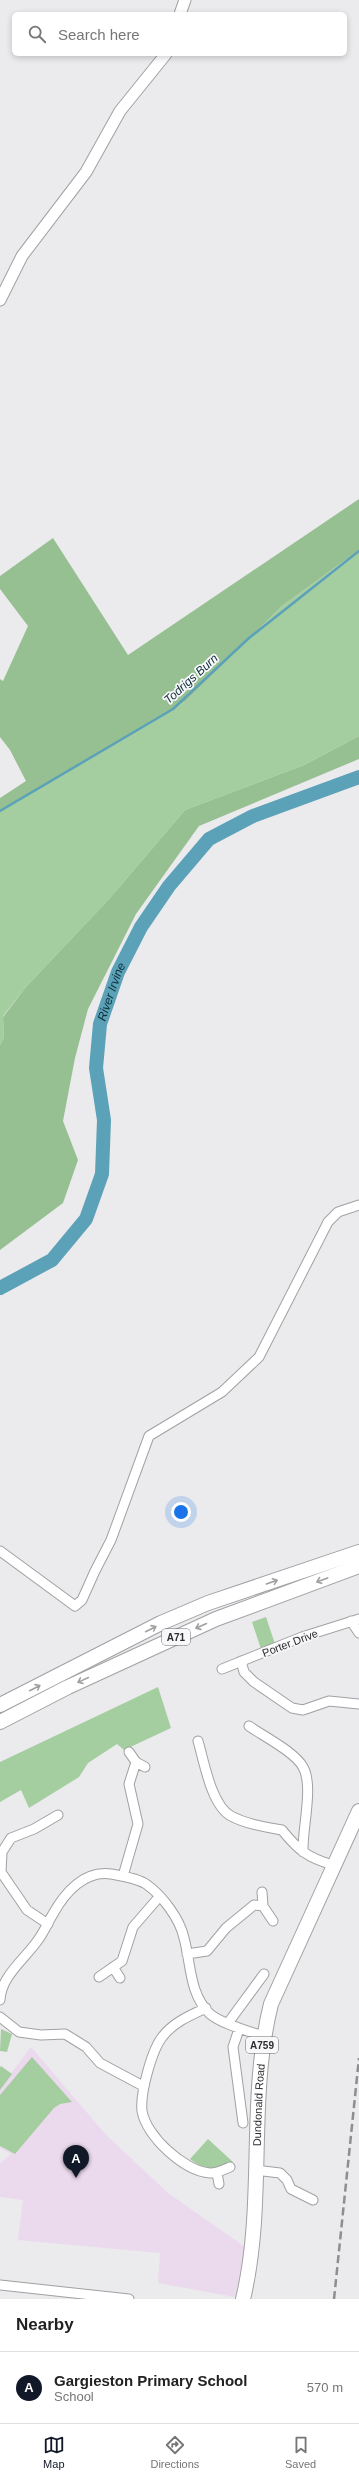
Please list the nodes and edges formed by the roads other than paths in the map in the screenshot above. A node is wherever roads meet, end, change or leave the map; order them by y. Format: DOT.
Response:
graph roads {
  1 [pos="185,0"];
  2 [pos="181,12"];
  3 [pos="164,56"];
  4 [pos="0,300"];
  5 [pos="359,1205"];
  6 [pos="0,1551"];
  7 [pos="359,1552"];
  8 [pos="359,1566"];
  9 [pos="355,1620"];
  10 [pos="359,1633"];
  11 [pos="241,1661"];
  12 [pos="222,1669"];
  13 [pos="359,1704"];
  14 [pos="0,1706"];
  15 [pos="0,1722"];
  16 [pos="249,1726"];
  17 [pos="198,1741"];
  18 [pos="129,1752"];
  19 [pos="136,1762"];
  20 [pos="145,1767"];
  21 [pos="359,1811"];
  22 [pos="58,1815"];
  23 [pos="303,1852"];
  24 [pos="333,1864"];
  25 [pos="124,1876"];
  26 [pos="262,1892"];
  27 [pos="159,1897"];
  28 [pos="263,1906"];
  29 [pos="273,1921"];
  30 [pos="48,1924"];
  31 [pos="187,1954"];
  32 [pos="113,1967"];
  33 [pos="264,1974"];
  34 [pos="99,1977"];
  35 [pos="120,1978"];
  36 [pos="0,2000"];
  37 [pos="206,2008"];
  38 [pos="0,2017"];
  39 [pos="228,2023"];
  40 [pos="239,2029"];
  41 [pos="263,2036"];
  42 [pos="142,2086"];
  43 [pos="243,2123"];
  44 [pos="230,2167"];
  45 [pos="255,2170"];
  46 [pos="217,2173"];
  47 [pos="219,2184"];
  48 [pos="313,2200"];
  49 [pos="0,2285"];
  50 [pos="129,2299"];
  51 [pos="243,2299"];
  1 -- 2 [label="street"];
  3 -- 4 [label="street"];
  5 -- 6 [label="street"];
  14 -- 7 [label="main road, A71, one-way"];
  8 -- 15 [label="main road, A71, one-way"];
  9 -- 10 [label="street"];
  9 -- 11 [label="street, Porter Drive"];
  11 -- 12 [label="street, Porter Drive"];
  11 -- 13 [label="street"];
  16 -- 23 [label="street"];
  17 -- 23 [label="street"];
  18 -- 19 [label="street"];
  19 -- 20 [label="street"];
  19 -- 25 [label="street"];
  21 -- 24 [label="main road, Dundonald Road / A759"];
  22 -- 30 [label="street"];
  23 -- 24 [label="street"];
  24 -- 41 [label="main road, Dundonald Road / A759"];
  25 -- 27 [label="street"];
  25 -- 30 [label="street"];
  26 -- 28 [label="street"];
  27 -- 31 [label="street"];
  27 -- 32 [label="street"];
  28 -- 29 [label="street"];
  28 -- 31 [label="street"];
  30 -- 36 [label="street"];
  31 -- 37 [label="street"];
  32 -- 34 [label="street"];
  32 -- 35 [label="street"];
  33 -- 39 [label="street"];
  37 -- 39 [label="street"];
  37 -- 42 [label="street"];
  38 -- 42 [label="street"];
  39 -- 40 [label="street"];
  40 -- 41 [label="street"];
  40 -- 43 [label="street"];
  41 -- 45 [label="main road, Dundonald Road / A759"];
  42 -- 46 [label="street"];
  44 -- 46 [label="street"];
  45 -- 48 [label="street"];
  45 -- 51 [label="main road, Dundonald Road / A759"];
  46 -- 47 [label="street"];
  49 -- 50 [label="street"];
}
